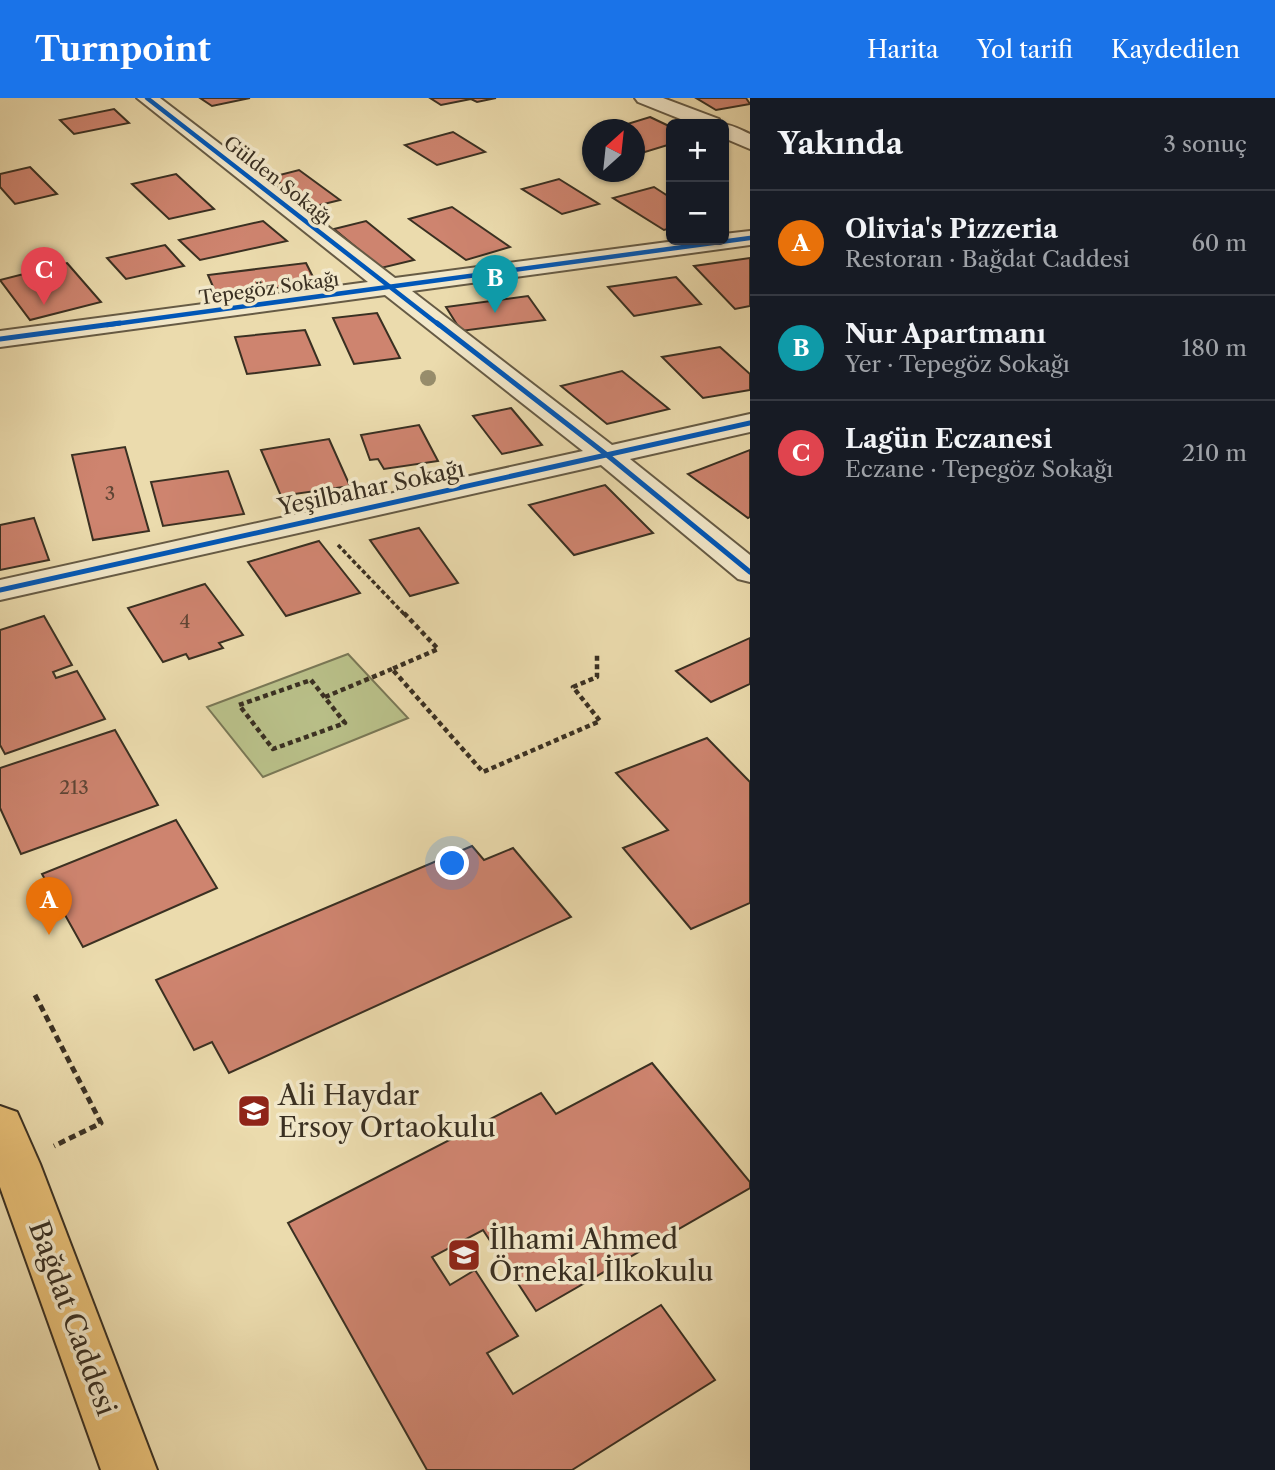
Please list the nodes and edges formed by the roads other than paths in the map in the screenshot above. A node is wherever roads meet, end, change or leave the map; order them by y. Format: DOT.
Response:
graph roads {
  1 [pos="147,98"];
  2 [pos="645,98"];
  3 [pos="698,119"];
  4 [pos="729,132"];
  5 [pos="750,142"];
  6 [pos="750,239"];
  7 [pos="389,288"];
  8 [pos="0,339"];
  9 [pos="750,423"];
  10 [pos="607,455"];
  11 [pos="750,572"];
  12 [pos="0,590"];
  13 [pos="0,1127"];
  14 [pos="129,1470"];
  1 -- 7 [label="street, Gülden Sokağı"];
  2 -- 3 [label="street"];
  4 -- 5 [label="street"];
  6 -- 7 [label="street, Tepegöz Sokağı"];
  7 -- 8 [label="street, Tepegöz Sokağı"];
  7 -- 10 [label="street, Gülden Sokağı"];
  9 -- 10 [label="street, Yeşilbahar Sokağı"];
  10 -- 11 [label="street, Gülden Sokağı"];
  10 -- 12 [label="street, Yeşilbahar Sokağı"];
  13 -- 14 [label="main road, Bağdat Caddesi"];
}
